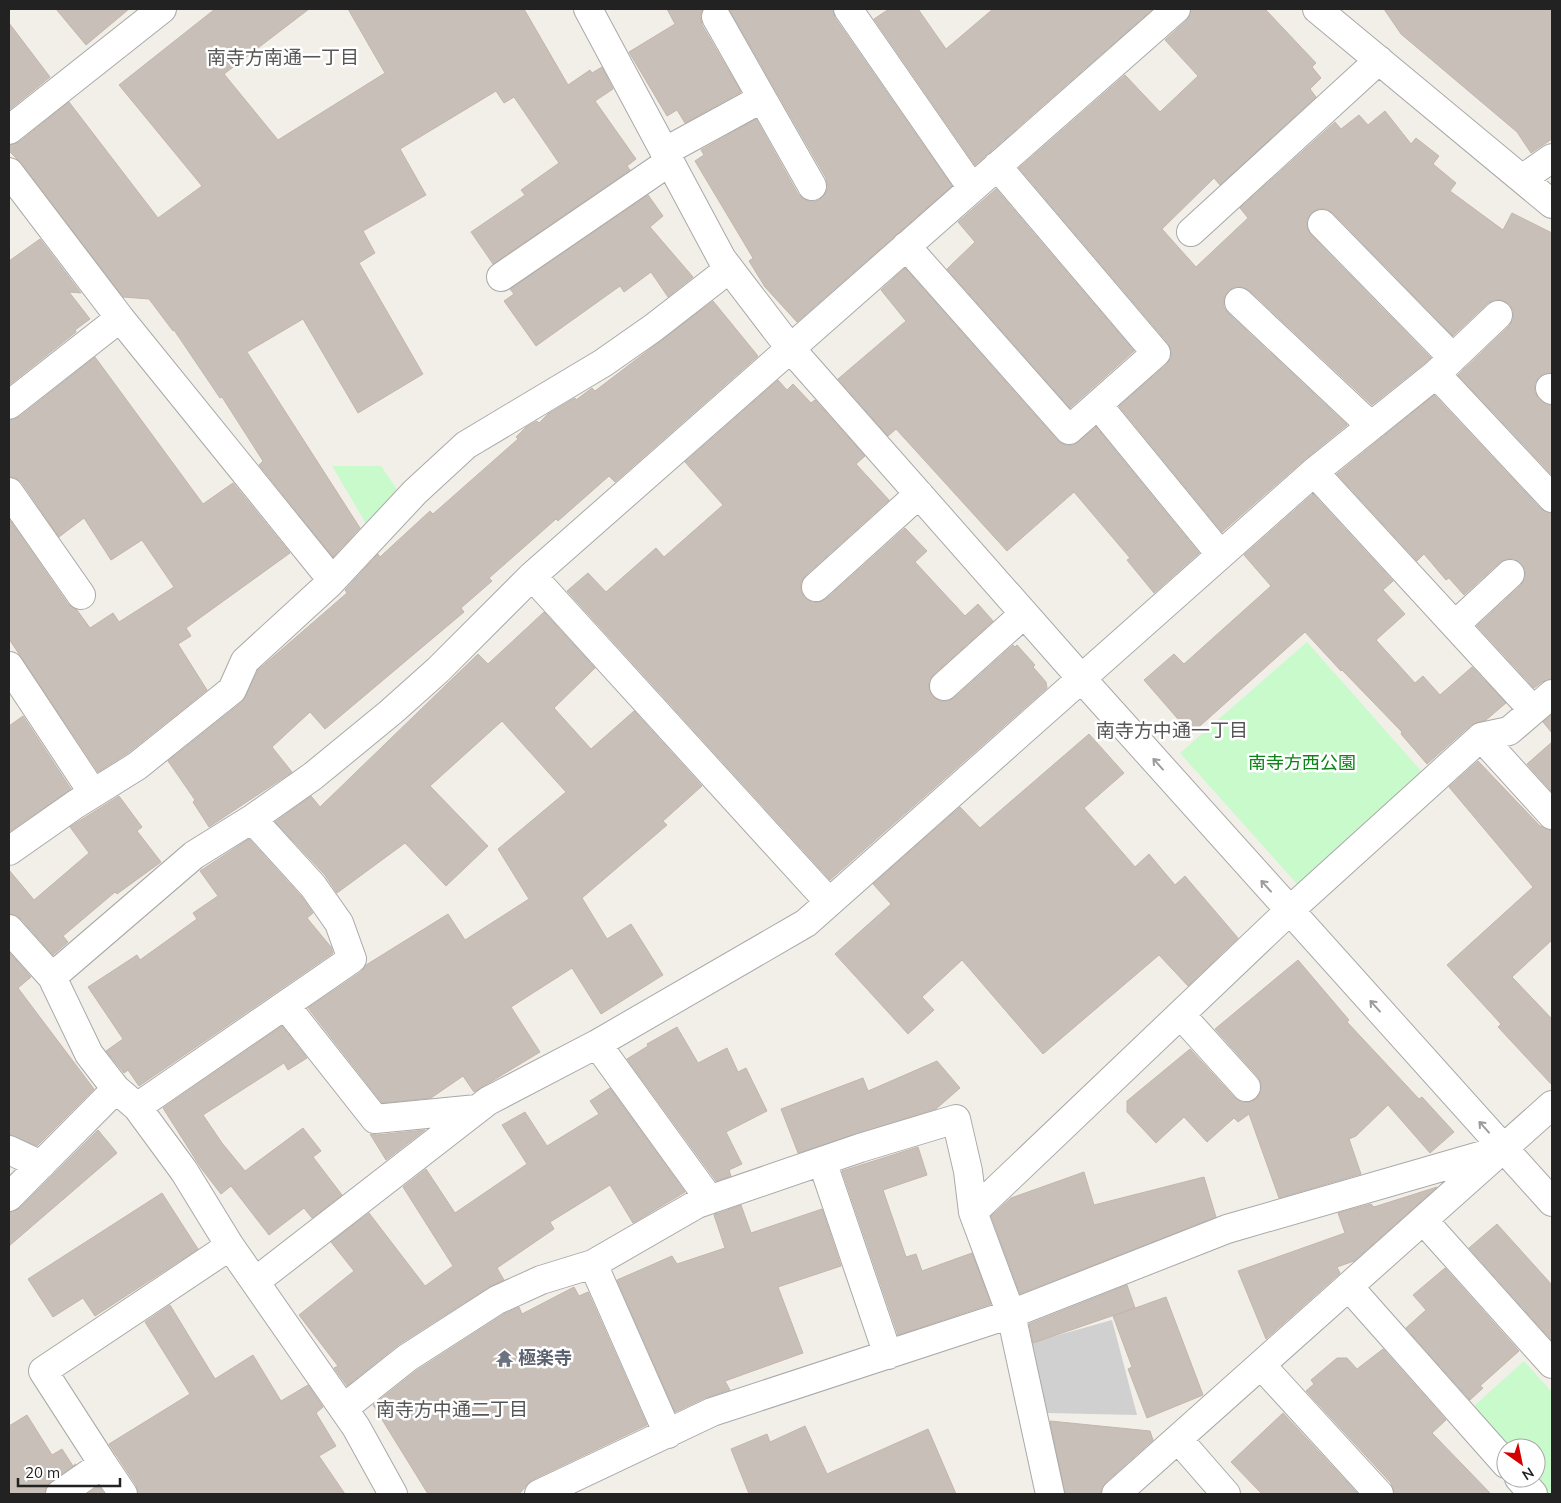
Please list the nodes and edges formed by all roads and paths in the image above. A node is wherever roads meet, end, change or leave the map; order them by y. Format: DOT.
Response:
graph roads {
  1 [pos="162,9"];
  2 [pos="588,9"];
  3 [pos="848,9"];
  4 [pos="1176,9"];
  5 [pos="1317,9"];
  6 [pos="716,17"];
  7 [pos="1379,60"];
  8 [pos="761,99"];
  9 [pos="9,130"];
  10 [pos="667,157"];
  11 [pos="1552,158"];
  12 [pos="997,166"];
  13 [pos="9,172"];
  14 [pos="1522,179"];
  15 [pos="812,186"];
  16 [pos="972,188"];
  17 [pos="1552,204"];
  18 [pos="1322,224"];
  19 [pos="1191,232"];
  20 [pos="906,246"];
  21 [pos="729,269"];
  22 [pos="501,277"];
  23 [pos="1239,302"];
  24 [pos="1498,315"];
  25 [pos="120,318"];
  26 [pos="790,348"];
  27 [pos="1444,366"];
  28 [pos="9,405"];
  29 [pos="1098,405"];
  30 [pos="1371,426"];
  31 [pos="1314,472"];
  32 [pos="9,492"];
  33 [pos="919,494"];
  34 [pos="1552,498"];
  35 [pos="1220,554"];
  36 [pos="1510,574"];
  37 [pos="532,576"];
  38 [pos="332,580"];
  39 [pos="816,587"];
  40 [pos="81,595"];
  41 [pos="1024,614"];
  42 [pos="1455,625"];
  43 [pos="9,666"];
  44 [pos="1081,678"];
  45 [pos="944,686"];
  46 [pos="1543,702"];
  47 [pos="1481,737"];
  48 [pos="93,793"];
  49 [pos="1552,816"];
  50 [pos="252,819"];
  51 [pos="9,851"];
  52 [pos="829,902"];
  53 [pos="1289,912"];
  54 [pos="9,930"];
  55 [pos="52,977"];
  56 [pos="285,1005"];
  57 [pos="1181,1014"];
  58 [pos="597,1044"];
  59 [pos="1246,1088"];
  60 [pos="116,1089"];
  61 [pos="1552,1105"];
  62 [pos="137,1107"];
  63 [pos="477,1110"];
  64 [pos="1504,1149"];
  65 [pos="9,1150"];
  66 [pos="822,1161"];
  67 [pos="41,1165"];
  68 [pos="9,1197"];
  69 [pos="710,1200"];
  70 [pos="1552,1202"];
  71 [pos="973,1212"];
  72 [pos="1424,1221"];
  73 [pos="230,1246"];
  74 [pos="593,1264"];
  75 [pos="256,1281"];
  76 [pos="1349,1288"];
  77 [pos="1010,1314"];
  78 [pos="888,1355"];
  79 [pos="1552,1364"];
  80 [pos="1262,1365"];
  81 [pos="344,1408"];
  82 [pos="668,1434"];
  83 [pos="1178,1439"];
  84 [pos="1496,1453"];
  85 [pos="103,1464"];
  86 [pos="60,1494"];
  87 [pos="123,1494"];
  88 [pos="394,1494"];
  89 [pos="539,1494"];
  90 [pos="1050,1494"];
  91 [pos="1116,1494"];
  92 [pos="1226,1494"];
  93 [pos="1379,1494"];
  1 -- 9 [label="street"];
  2 -- 10 [label="street"];
  3 -- 16 [label="street"];
  4 -- 12 [label="street"];
  5 -- 7 [label="street"];
  6 -- 8 [label="street"];
  7 -- 14 [label="street"];
  7 -- 19 [label="street"];
  8 -- 10 [label="street"];
  8 -- 15 [label="street"];
  10 -- 21 [label="street"];
  10 -- 22 [label="street"];
  11 -- 14 [label="street"];
  12 -- 16 [label="street"];
  12 -- 29 [label="street"];
  13 -- 25 [label="street"];
  14 -- 17 [label="street"];
  16 -- 20 [label="street"];
  18 -- 27 [label="street"];
  20 -- 26 [label="street"];
  20 -- 29 [label="street"];
  21 -- 26 [label="street"];
  21 -- 38 [label="street"];
  23 -- 30 [label="street"];
  24 -- 27 [label="street"];
  25 -- 28 [label="street"];
  25 -- 38 [label="street"];
  26 -- 33 [label="street"];
  26 -- 37 [label="street"];
  27 -- 30 [label="street"];
  27 -- 34 [label="street"];
  29 -- 35 [label="street"];
  30 -- 31 [label="street"];
  31 -- 35 [label="street"];
  31 -- 42 [label="street"];
  32 -- 40 [label="street"];
  33 -- 39 [label="street"];
  33 -- 41 [label="street"];
  35 -- 44 [label="street"];
  36 -- 42 [label="street"];
  37 -- 50 [label="street"];
  37 -- 52 [label="street"];
  38 -- 48 [label="street"];
  41 -- 44 [label="street"];
  41 -- 45 [label="street"];
  42 -- 46 [label="street"];
  43 -- 48 [label="street"];
  44 -- 52 [label="street"];
  53 -- 44 [label="street, one-way"];
  46 -- 47 [label="street"];
  47 -- 49 [label="street"];
  47 -- 53 [label="street"];
  48 -- 51 [label="street"];
  50 -- 55 [label="street"];
  50 -- 56 [label="street"];
  52 -- 58 [label="street"];
  53 -- 57 [label="street"];
  64 -- 53 [label="street, one-way"];
  54 -- 55 [label="street"];
  55 -- 60 [label="street"];
  56 -- 62 [label="street"];
  56 -- 63 [label="street"];
  57 -- 59 [label="street"];
  57 -- 71 [label="street"];
  58 -- 63 [label="street"];
  58 -- 69 [label="street"];
  60 -- 62 [label="street"];
  60 -- 67 [label="street"];
  61 -- 64 [label="street"];
  62 -- 73 [label="street"];
  63 -- 75 [label="street"];
  64 -- 70 [label="street"];
  64 -- 72 [label="street"];
  64 -- 77 [label="street"];
  65 -- 67 [label="street"];
  66 -- 69 [label="street"];
  66 -- 71 [label="street"];
  66 -- 78 [label="street"];
  67 -- 68 [label="street"];
  69 -- 74 [label="street"];
  71 -- 77 [label="street"];
  72 -- 76 [label="street"];
  72 -- 79 [label="street"];
  73 -- 75 [label="street"];
  73 -- 85 [label="street"];
  74 -- 81 [label="street"];
  74 -- 82 [label="street"];
  75 -- 81 [label="street"];
  76 -- 80 [label="street"];
  76 -- 84 [label="street"];
  77 -- 78 [label="street"];
  77 -- 90 [label="street"];
  78 -- 82 [label="street"];
  80 -- 83 [label="street"];
  80 -- 93 [label="street"];
  81 -- 88 [label="street"];
  82 -- 89 [label="street"];
  83 -- 91 [label="street"];
  83 -- 92 [label="street"];
  85 -- 86 [label="street"];
  85 -- 87 [label="street"];
}
